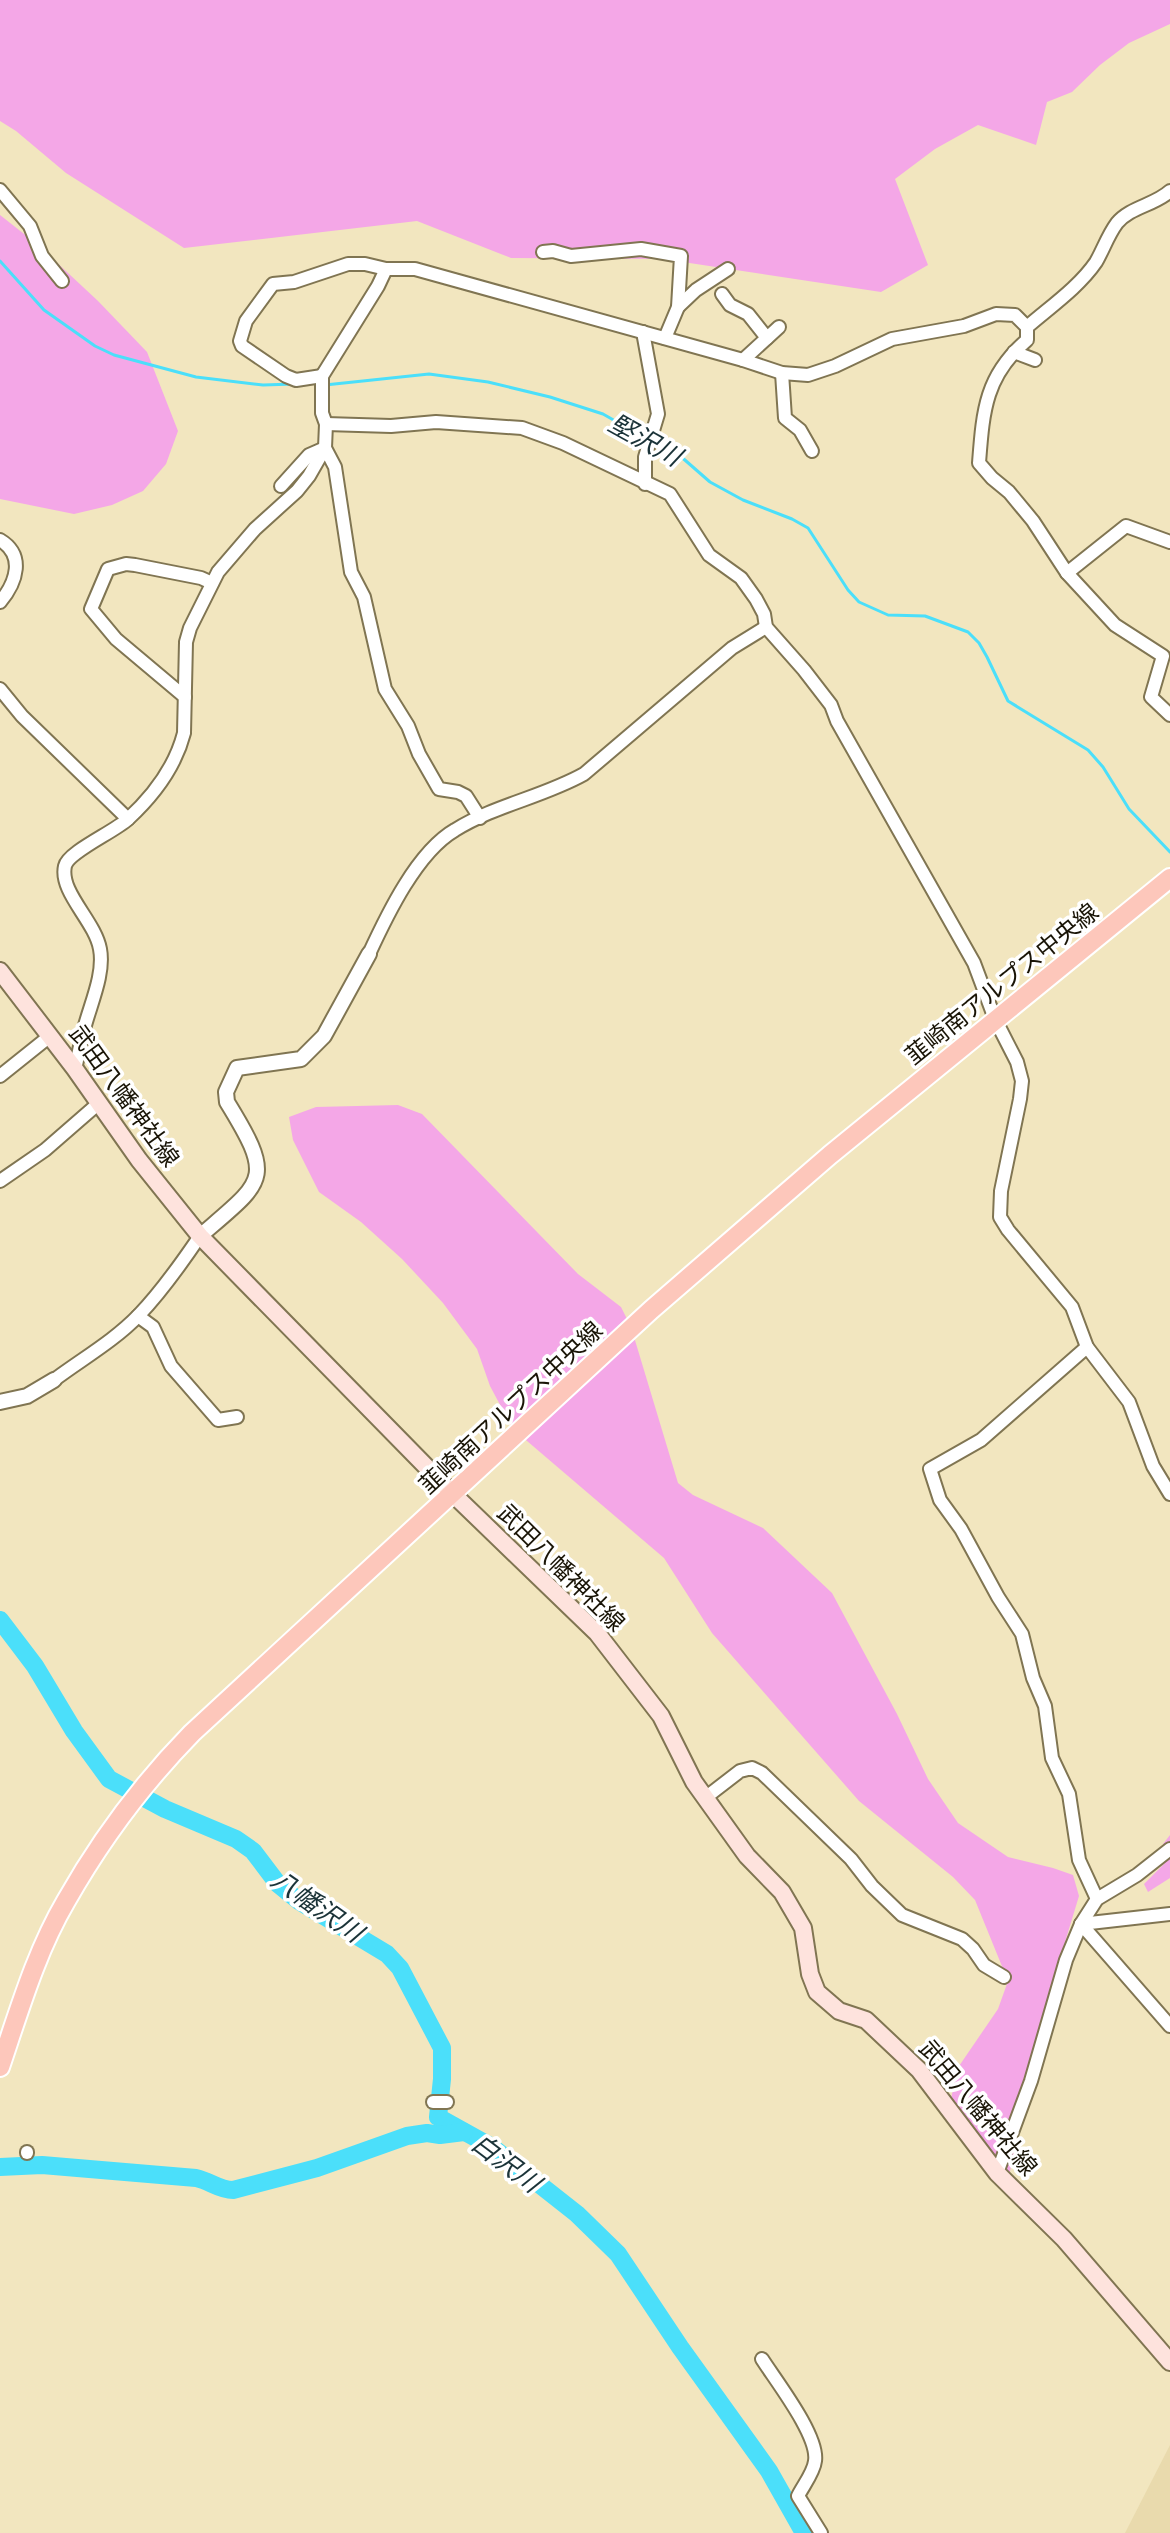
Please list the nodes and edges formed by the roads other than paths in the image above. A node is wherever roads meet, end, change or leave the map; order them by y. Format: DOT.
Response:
graph roads {
  1 [pos="0,190"];
  2 [pos="1170,191"];
  3 [pos="543,252"];
  4 [pos="386,269"];
  5 [pos="728,269"];
  6 [pos="62,281"];
  7 [pos="722,294"];
  8 [pos="678,307"];
  9 [pos="779,327"];
  10 [pos="1027,327"];
  11 [pos="643,332"];
  12 [pos="665,338"];
  13 [pos="767,338"];
  14 [pos="1014,352"];
  15 [pos="743,360"];
  16 [pos="1035,360"];
  17 [pos="782,373"];
  18 [pos="322,376"];
  19 [pos="324,419"];
  20 [pos="325,448"];
  21 [pos="812,451"];
  22 [pos="645,484"];
  23 [pos="281,486"];
  24 [pos="0,540"];
  25 [pos="1170,542"];
  26 [pos="1067,573"];
  27 [pos="212,583"];
  28 [pos="0,602"];
  29 [pos="766,627"];
  30 [pos="0,689"];
  31 [pos="185,697"];
  32 [pos="1170,715"];
  33 [pos="480,818"];
  34 [pos="128,819"];
  35 [pos="1167,880"];
  36 [pos="369,954"];
  37 [pos="0,971"];
  38 [pos="995,1019"];
  39 [pos="50,1036"];
  40 [pos="75,1069"];
  41 [pos="0,1076"];
  42 [pos="99,1103"];
  43 [pos="0,1181"];
  44 [pos="200,1236"];
  45 [pos="138,1316"];
  46 [pos="1087,1347"];
  47 [pos="54,1380"];
  48 [pos="0,1402"];
  49 [pos="237,1417"];
  50 [pos="453,1494"];
  51 [pos="1170,1494"];
  52 [pos="705,1798"];
  53 [pos="1170,1849"];
  54 [pos="1097,1899"];
  55 [pos="1170,1914"];
  56 [pos="1081,1924"];
  57 [pos="1004,1977"];
  58 [pos="1170,2026"];
  59 [pos="1,2061"];
  60 [pos="433,2102"];
  61 [pos="447,2102"];
  62 [pos="997,2173"];
  63 [pos="762,2359"];
  64 [pos="1170,2362"];
  65 [pos="821,2533"];
  1 -- 6 [label="street"];
  2 -- 10 [label="street"];
  3 -- 8 [label="street"];
  4 -- 11 [label="street"];
  4 -- 18 [label="street"];
  4 -- 18 [label="street"];
  5 -- 8 [label="street"];
  7 -- 13 [label="street"];
  8 -- 12 [label="street"];
  9 -- 13 [label="street"];
  10 -- 14 [label="street"];
  10 -- 17 [label="street"];
  11 -- 12 [label="street"];
  11 -- 22 [label="street"];
  12 -- 15 [label="street"];
  13 -- 15 [label="street"];
  14 -- 16 [label="street"];
  14 -- 26 [label="street"];
  15 -- 17 [label="street"];
  17 -- 21 [label="street"];
  18 -- 19 [label="street"];
  19 -- 20 [label="street"];
  19 -- 22 [label="street"];
  20 -- 23 [label="street"];
  20 -- 27 [label="street"];
  20 -- 33 [label="street"];
  22 -- 29 [label="street"];
  24 -- 28 [label="street"];
  25 -- 26 [label="street"];
  26 -- 32 [label="street"];
  27 -- 31 [label="street"];
  27 -- 31 [label="street"];
  29 -- 33 [label="street"];
  29 -- 38 [label="street"];
  30 -- 34 [label="street"];
  31 -- 34 [label="street"];
  33 -- 36 [label="street"];
  34 -- 40 [label="street"];
  35 -- 38 [label="main road, 韮崎南アルプス中央線"];
  36 -- 44 [label="street"];
  37 -- 39 [label="main road, 武田八幡神社線"];
  38 -- 46 [label="street"];
  38 -- 50 [label="main road, 韮崎南アルプス中央線"];
  39 -- 40 [label="main road, 武田八幡神社線"];
  39 -- 41 [label="street"];
  40 -- 42 [label="main road, 武田八幡神社線"];
  42 -- 43 [label="street"];
  42 -- 44 [label="main road, 武田八幡神社線"];
  44 -- 45 [label="street"];
  44 -- 50 [label="main road, 武田八幡神社線"];
  45 -- 47 [label="street"];
  45 -- 49 [label="street"];
  46 -- 51 [label="street"];
  46 -- 54 [label="street"];
  47 -- 48 [label="street"];
  50 -- 52 [label="main road, 武田八幡神社線"];
  50 -- 59 [label="main road, 韮崎南アルプス中央線"];
  52 -- 57 [label="street"];
  52 -- 62 [label="main road, 武田八幡神社線"];
  53 -- 54 [label="street"];
  54 -- 56 [label="street"];
  55 -- 56 [label="street"];
  56 -- 58 [label="street"];
  56 -- 62 [label="street"];
  60 -- 61 [label="street"];
  62 -- 64 [label="main road, 武田八幡神社線"];
  63 -- 65 [label="street"];
}
